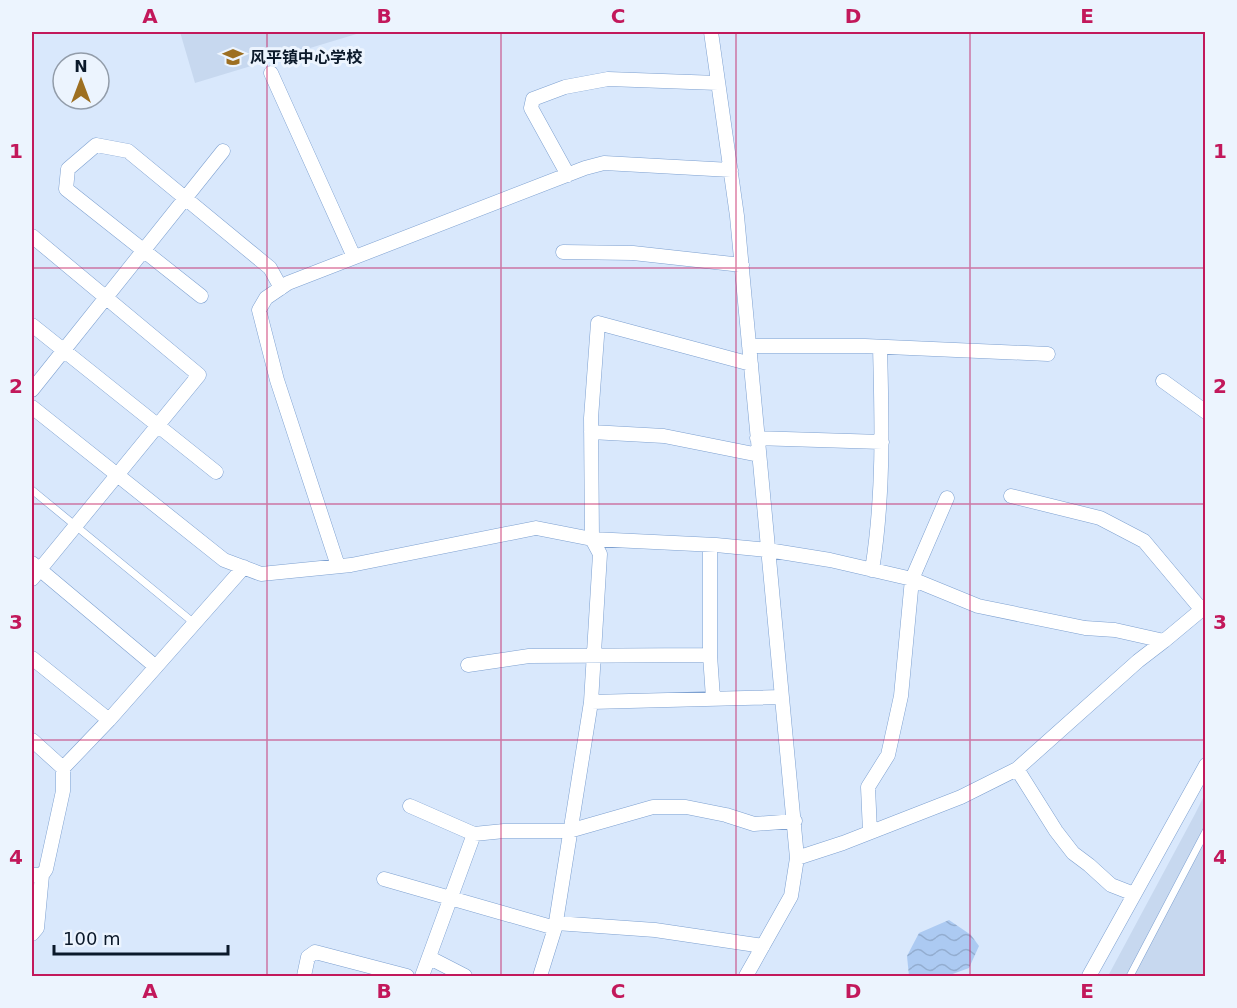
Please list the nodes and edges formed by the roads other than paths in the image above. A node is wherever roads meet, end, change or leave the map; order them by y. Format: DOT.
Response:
graph roads {
  1 [pos="711,32"];
  2 [pos="271,73"];
  3 [pos="718,83"];
  4 [pos="223,151"];
  5 [pos="731,170"];
  6 [pos="568,175"];
  7 [pos="184,199"];
  8 [pos="32,236"];
  9 [pos="144,250"];
  10 [pos="563,252"];
  11 [pos="354,257"];
  12 [pos="742,265"];
  13 [pos="281,288"];
  14 [pos="201,296"];
  15 [pos="105,298"];
  16 [pos="32,325"];
  17 [pos="749,346"];
  18 [pos="880,347"];
  19 [pos="63,351"];
  20 [pos="1048,354"];
  21 [pos="751,364"];
  22 [pos="1163,381"];
  23 [pos="32,390"];
  24 [pos="32,407"];
  25 [pos="1206,411"];
  26 [pos="158,426"];
  27 [pos="591,432"];
  28 [pos="758,438"];
  29 [pos="882,442"];
  30 [pos="759,455"];
  31 [pos="216,472"];
  32 [pos="117,475"];
  33 [pos="32,490"];
  34 [pos="1011,496"];
  35 [pos="947,498"];
  36 [pos="76,526"];
  37 [pos="592,539"];
  38 [pos="622,540"];
  39 [pos="710,545"];
  40 [pos="768,550"];
  41 [pos="600,554"];
  42 [pos="338,566"];
  43 [pos="244,567"];
  44 [pos="872,570"];
  45 [pos="34,571"];
  46 [pos="912,579"];
  47 [pos="1203,608"];
  48 [pos="194,623"];
  49 [pos="1164,641"];
  50 [pos="710,655"];
  51 [pos="594,656"];
  52 [pos="32,658"];
  53 [pos="468,664"];
  54 [pos="156,667"];
  55 [pos="782,697"];
  56 [pos="713,699"];
  57 [pos="591,702"];
  58 [pos="109,720"];
  59 [pos="32,740"];
  60 [pos="1206,765"];
  61 [pos="63,768"];
  62 [pos="1017,769"];
  63 [pos="410,806"];
  64 [pos="795,821"];
  65 [pos="569,831"];
  66 [pos="1206,831"];
  67 [pos="870,832"];
  68 [pos="474,834"];
  69 [pos="797,858"];
  70 [pos="37,875"];
  71 [pos="384,879"];
  72 [pos="1134,894"];
  73 [pos="451,898"];
  74 [pos="556,925"];
  75 [pos="32,934"];
  76 [pos="764,946"];
  77 [pos="430,958"];
  78 [pos="304,976"];
  79 [pos="406,976"];
  80 [pos="422,976"];
  81 [pos="465,976"];
  82 [pos="540,976"];
  83 [pos="746,976"];
  84 [pos="1089,976"];
  85 [pos="1130,976"];
  1 -- 3 [label="street"];
  2 -- 11 [label="street"];
  3 -- 5 [label="street"];
  3 -- 6 [label="street"];
  4 -- 7 [label="street"];
  5 -- 6 [label="street"];
  5 -- 12 [label="street"];
  6 -- 11 [label="street"];
  7 -- 9 [label="street"];
  7 -- 9 [label="street"];
  7 -- 13 [label="street"];
  8 -- 15 [label="street"];
  9 -- 14 [label="street"];
  9 -- 15 [label="street"];
  10 -- 12 [label="street"];
  11 -- 13 [label="street"];
  12 -- 17 [label="street"];
  13 -- 42 [label="street"];
  15 -- 19 [label="street"];
  15 -- 26 [label="street"];
  16 -- 19 [label="street"];
  17 -- 18 [label="street"];
  17 -- 21 [label="street"];
  18 -- 20 [label="street"];
  18 -- 29 [label="street"];
  19 -- 23 [label="street"];
  19 -- 26 [label="street"];
  21 -- 27 [label="street"];
  21 -- 28 [label="street"];
  22 -- 25 [label="street"];
  24 -- 32 [label="street"];
  26 -- 31 [label="street"];
  26 -- 32 [label="street"];
  27 -- 30 [label="street"];
  27 -- 37 [label="street"];
  28 -- 29 [label="street"];
  28 -- 30 [label="street"];
  29 -- 44 [label="street"];
  30 -- 40 [label="street"];
  32 -- 36 [label="street"];
  32 -- 43 [label="street"];
  33 -- 36 [label="lane"];
  34 -- 47 [label="street"];
  35 -- 46 [label="street"];
  36 -- 45 [label="street"];
  36 -- 48 [label="lane"];
  37 -- 38 [label="street"];
  37 -- 41 [label="street"];
  37 -- 42 [label="street"];
  38 -- 39 [label="street"];
  38 -- 41 [label="street"];
  39 -- 40 [label="street"];
  39 -- 50 [label="street"];
  40 -- 44 [label="street"];
  40 -- 55 [label="street"];
  41 -- 51 [label="street"];
  42 -- 43 [label="street"];
  43 -- 48 [label="street"];
  44 -- 46 [label="street"];
  45 -- 54 [label="street"];
  46 -- 49 [label="street"];
  46 -- 67 [label="street"];
  47 -- 49 [label="street"];
  48 -- 54 [label="street"];
  49 -- 62 [label="street"];
  50 -- 51 [label="street"];
  50 -- 56 [label="street"];
  51 -- 53 [label="street"];
  51 -- 57 [label="street"];
  52 -- 58 [label="street"];
  54 -- 58 [label="street"];
  55 -- 56 [label="street"];
  55 -- 64 [label="street"];
  56 -- 57 [label="street"];
  57 -- 65 [label="street"];
  58 -- 61 [label="street"];
  59 -- 61 [label="street"];
  60 -- 72 [label="street"];
  61 -- 70 [label="street"];
  62 -- 67 [label="street"];
  62 -- 72 [label="street"];
  63 -- 68 [label="street"];
  64 -- 65 [label="street"];
  64 -- 69 [label="street"];
  65 -- 68 [label="street"];
  65 -- 74 [label="street"];
  66 -- 85 [label="lane"];
  67 -- 69 [label="street"];
  68 -- 73 [label="street"];
  69 -- 76 [label="street"];
  70 -- 75 [label="street"];
  71 -- 73 [label="street"];
  72 -- 84 [label="street"];
  73 -- 74 [label="street"];
  73 -- 77 [label="street"];
  74 -- 76 [label="street"];
  74 -- 82 [label="street"];
  76 -- 83 [label="street"];
  77 -- 80 [label="street"];
  77 -- 81 [label="street"];
  78 -- 79 [label="street"];
}
